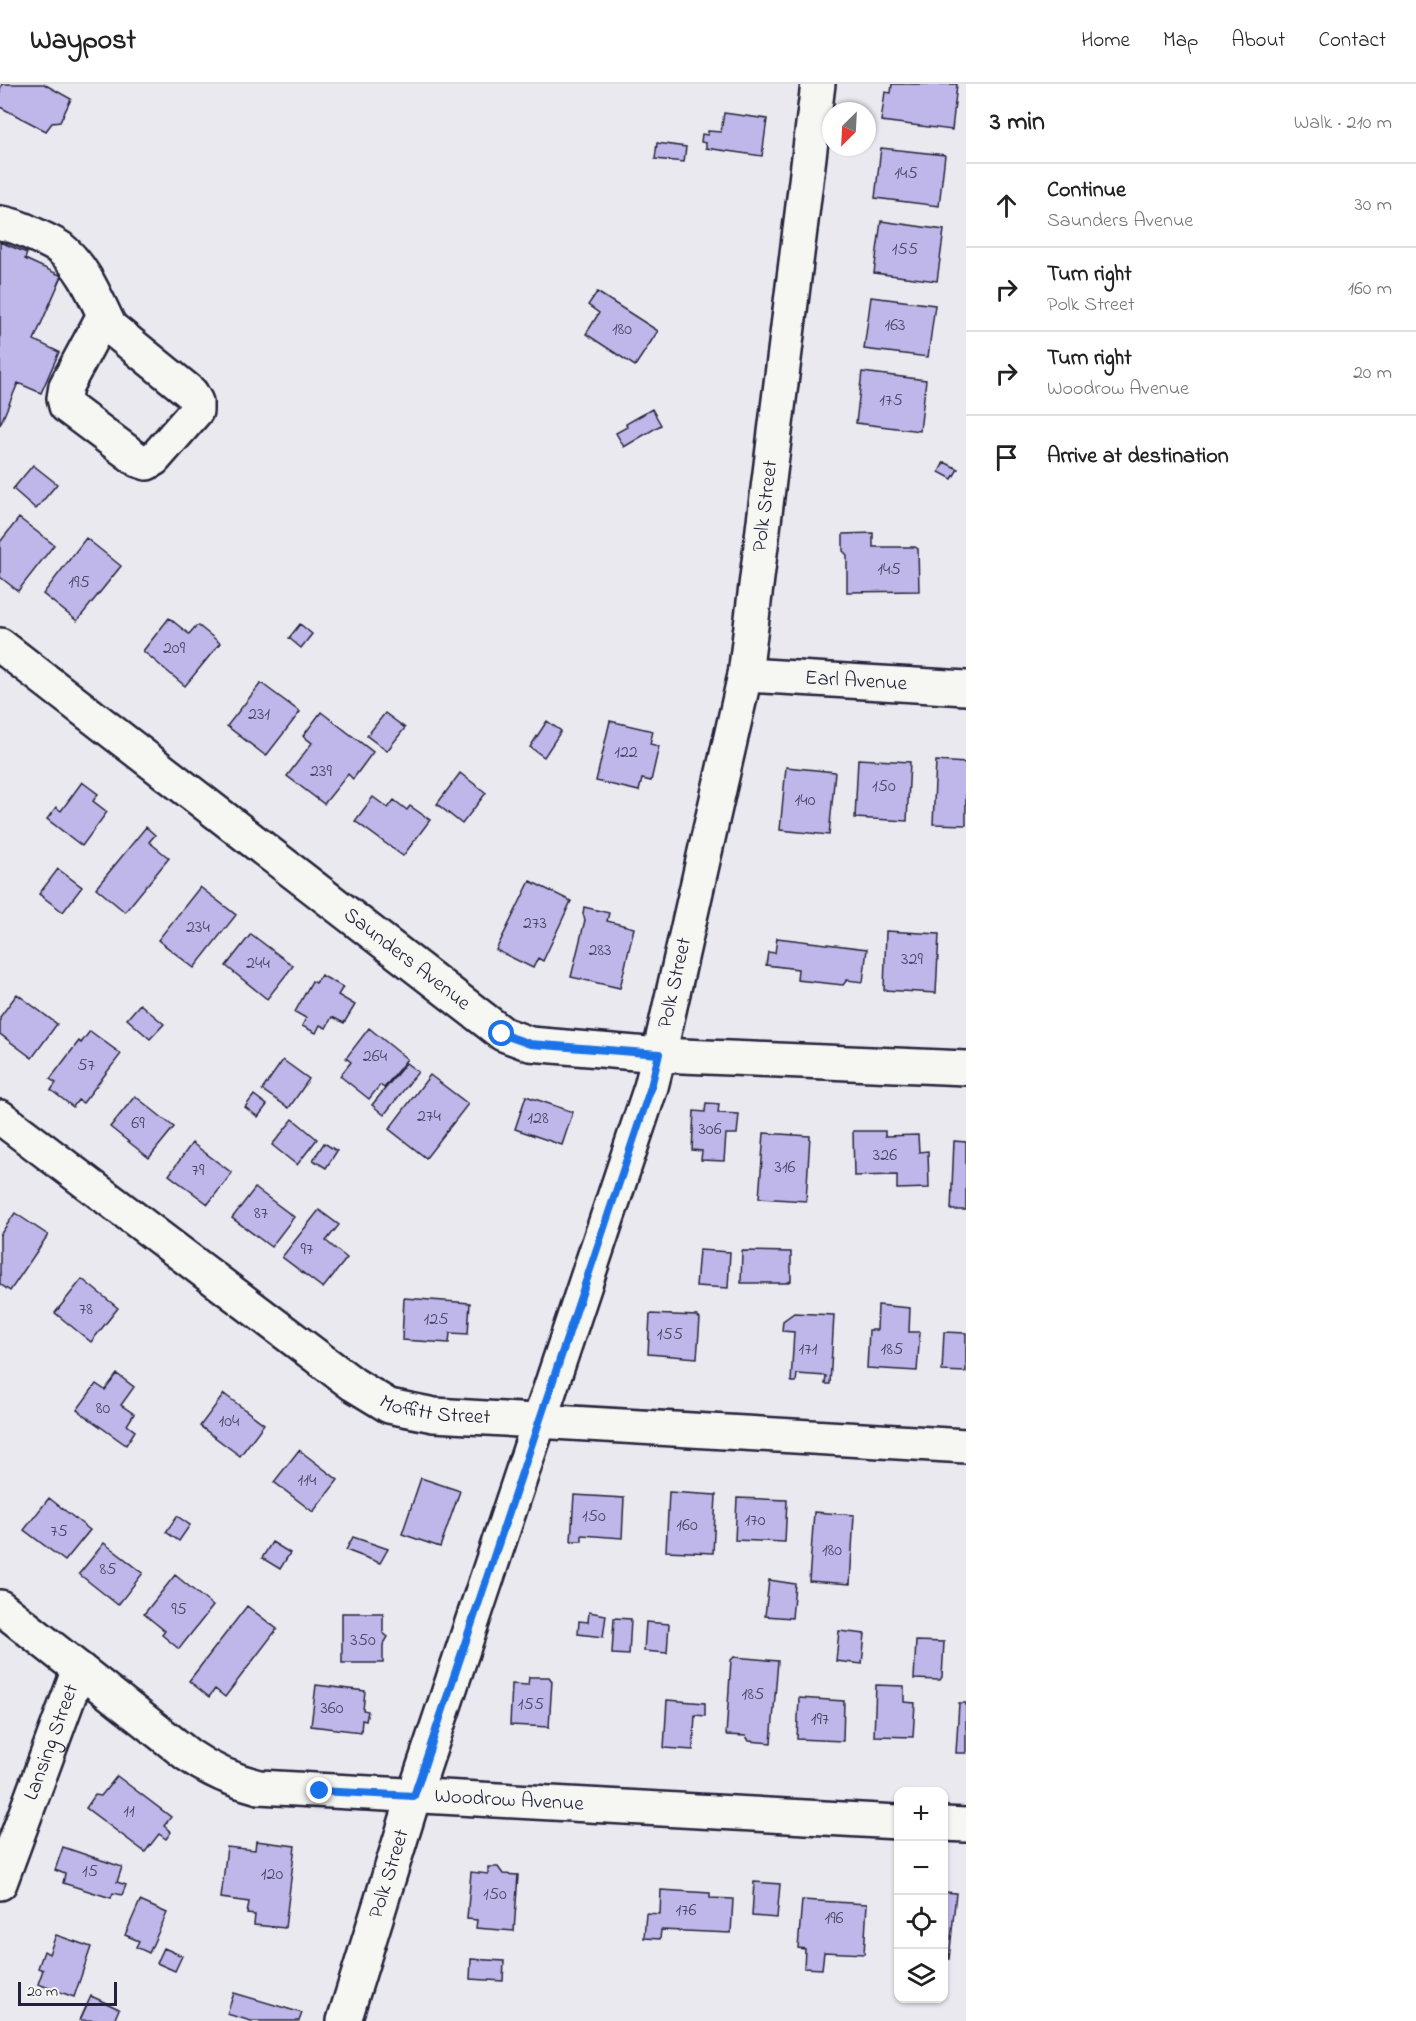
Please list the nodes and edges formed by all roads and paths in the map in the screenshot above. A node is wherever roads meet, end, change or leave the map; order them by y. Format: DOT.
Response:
graph roads {
  1 [pos="818,84"];
  2 [pos="0,223"];
  3 [pos="104,315"];
  4 [pos="0,645"];
  5 [pos="745,675"];
  6 [pos="966,688"];
  7 [pos="659,1054"];
  8 [pos="966,1068"];
  9 [pos="0,1117"];
  10 [pos="540,1422"];
  11 [pos="966,1446"];
  12 [pos="0,1606"];
  13 [pos="79,1669"];
  14 [pos="414,1796"];
  15 [pos="894,1822"];
  16 [pos="948,1824"];
  17 [pos="966,1826"];
  18 [pos="0,1883"];
  19 [pos="344,2021"];
  1 -- 5 [label="street, Polk Street"];
  2 -- 3 [label="street"];
  4 -- 7 [label="street, Saunders Avenue"];
  5 -- 6 [label="street, Earl Avenue"];
  5 -- 7 [label="street, Polk Street"];
  7 -- 8 [label="street, Saunders Avenue"];
  7 -- 10 [label="street, Polk Street"];
  9 -- 10 [label="street, Moffitt Street"];
  10 -- 11 [label="street, Moffitt Street"];
  10 -- 14 [label="street, Polk Street"];
  12 -- 13 [label="street, Woodrow Avenue"];
  13 -- 14 [label="street, Woodrow Avenue"];
  13 -- 18 [label="street, Lansing Street"];
  14 -- 15 [label="street, Woodrow Avenue"];
  14 -- 19 [label="street, Polk Street"];
  16 -- 17 [label="street"];
}
